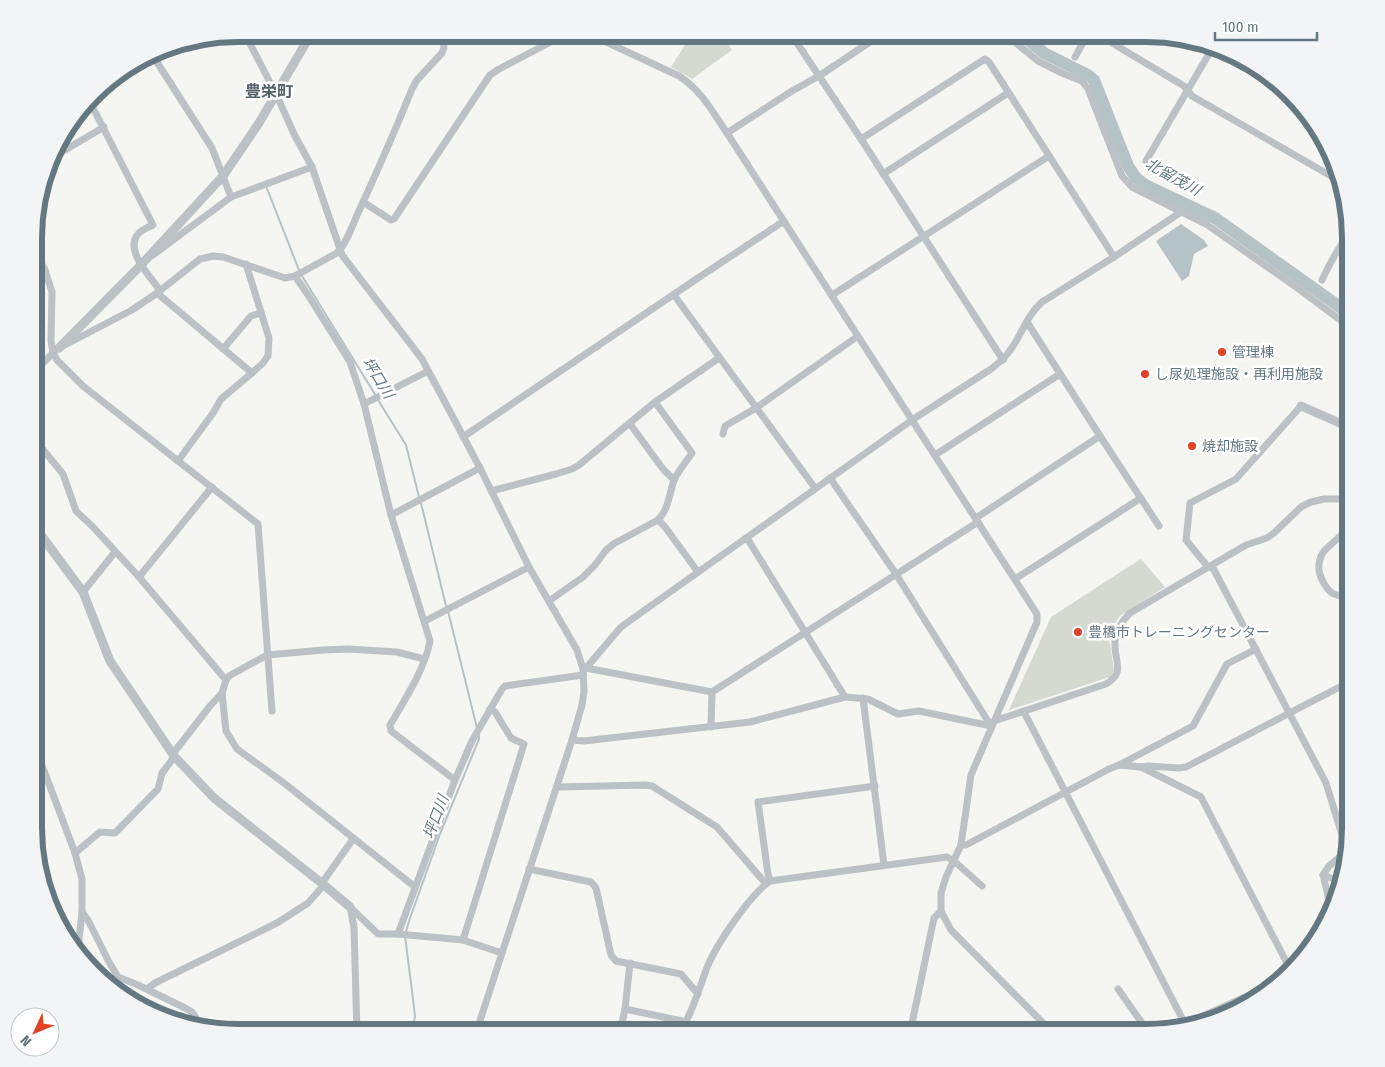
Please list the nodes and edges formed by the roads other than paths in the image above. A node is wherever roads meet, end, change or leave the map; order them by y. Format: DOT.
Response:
graph roads {
  1 [pos="249,42"];
  2 [pos="306,42"];
  3 [pos="444,42"];
  4 [pos="551,42"];
  5 [pos="606,42"];
  6 [pos="796,42"];
  7 [pos="870,42"];
  8 [pos="1015,42"];
  9 [pos="1083,42"];
  10 [pos="1110,42"];
  11 [pos="1209,53"];
  12 [pos="1075,57"];
  13 [pos="156,61"];
  14 [pos="819,76"];
  15 [pos="1188,91"];
  16 [pos="1008,93"];
  17 [pos="276,94"];
  18 [pos="93,107"];
  19 [pos="104,127"];
  20 [pos="727,133"];
  21 [pos="861,139"];
  22 [pos="64,151"];
  23 [pos="1049,156"];
  24 [pos="1146,161"];
  25 [pos="312,167"];
  26 [pos="883,174"];
  27 [pos="222,176"];
  28 [pos="1332,177"];
  29 [pos="231,197"];
  30 [pos="363,202"];
  31 [pos="1181,212"];
  32 [pos="784,222"];
  33 [pos="923,236"];
  34 [pos="1342,242"];
  35 [pos="340,250"];
  36 [pos="1114,257"];
  37 [pos="42,264"];
  38 [pos="246,264"];
  39 [pos="141,265"];
  40 [pos="45,270"];
  41 [pos="42,272"];
  42 [pos="295,276"];
  43 [pos="1322,280"];
  44 [pos="159,292"];
  45 [pos="674,295"];
  46 [pos="832,295"];
  47 [pos="261,313"];
  48 [pos="1342,321"];
  49 [pos="1027,322"];
  50 [pos="858,336"];
  51 [pos="223,349"];
  52 [pos="56,351"];
  53 [pos="719,358"];
  54 [pos="1003,360"];
  55 [pos="42,364"];
  56 [pos="428,371"];
  57 [pos="252,373"];
  58 [pos="1060,374"];
  59 [pos="655,402"];
  60 [pos="364,404"];
  61 [pos="1301,406"];
  62 [pos="756,408"];
  63 [pos="912,420"];
  64 [pos="630,424"];
  65 [pos="1342,424"];
  66 [pos="723,434"];
  67 [pos="1100,436"];
  68 [pos="463,437"];
  69 [pos="42,448"];
  70 [pos="935,455"];
  71 [pos="178,460"];
  72 [pos="480,468"];
  73 [pos="830,478"];
  74 [pos="674,480"];
  75 [pos="212,488"];
  76 [pos="815,488"];
  77 [pos="492,491"];
  78 [pos="1140,498"];
  79 [pos="1342,499"];
  80 [pos="391,515"];
  81 [pos="658,520"];
  82 [pos="977,520"];
  83 [pos="1159,526"];
  84 [pos="1342,534"];
  85 [pos="42,536"];
  86 [pos="747,538"];
  87 [pos="115,552"];
  88 [pos="529,567"];
  89 [pos="1208,567"];
  90 [pos="698,572"];
  91 [pos="896,574"];
  92 [pos="139,577"];
  93 [pos="1015,579"];
  94 [pos="84,592"];
  95 [pos="1342,596"];
  96 [pos="549,601"];
  97 [pos="424,621"];
  98 [pos="806,632"];
  99 [pos="1256,649"];
  100 [pos="267,655"];
  101 [pos="424,659"];
  102 [pos="584,671"];
  103 [pos="226,680"];
  104 [pos="1342,687"];
  105 [pos="712,692"];
  106 [pos="222,694"];
  107 [pos="845,698"];
  108 [pos="863,698"];
  109 [pos="490,709"];
  110 [pos="272,711"];
  111 [pos="1024,712"];
  112 [pos="1290,714"];
  113 [pos="993,724"];
  114 [pos="711,727"];
  115 [pos="572,740"];
  116 [pos="174,756"];
  117 [pos="42,765"];
  118 [pos="1119,765"];
  119 [pos="1141,767"];
  120 [pos="455,780"];
  121 [pos="557,786"];
  122 [pos="875,786"];
  123 [pos="1066,792"];
  124 [pos="1342,832"];
  125 [pos="353,839"];
  126 [pos="961,845"];
  127 [pos="75,853"];
  128 [pos="1340,857"];
  129 [pos="954,860"];
  130 [pos="884,865"];
  131 [pos="529,869"];
  132 [pos="1323,875"];
  133 [pos="1336,880"];
  134 [pos="768,882"];
  135 [pos="323,884"];
  136 [pos="982,886"];
  137 [pos="415,888"];
  138 [pos="1329,900"];
  139 [pos="350,907"];
  140 [pos="941,911"];
  141 [pos="82,912"];
  142 [pos="400,934"];
  143 [pos="463,940"];
  144 [pos="79,941"];
  145 [pos="502,953"];
  146 [pos="630,963"];
  147 [pos="1288,964"];
  148 [pos="1118,988"];
  149 [pos="146,989"];
  150 [pos="698,994"];
  151 [pos="1246,996"];
  152 [pos="625,1009"];
  153 [pos="1204,1016"];
  154 [pos="197,1020"];
  155 [pos="1184,1021"];
  156 [pos="687,1023"];
  157 [pos="357,1024"];
  158 [pos="479,1024"];
  159 [pos="622,1024"];
  160 [pos="912,1024"];
  161 [pos="1044,1024"];
  162 [pos="1144,1024"];
  1 -- 17 [label="street"];
  2 -- 17 [label="street"];
  3 -- 30 [label="street"];
  4 -- 30 [label="street"];
  5 -- 20 [label="street"];
  6 -- 14 [label="street"];
  7 -- 14 [label="street"];
  8 -- 31 [label="street"];
  9 -- 12 [label="street"];
  10 -- 15 [label="street"];
  11 -- 15 [label="street"];
  13 -- 27 [label="street"];
  14 -- 20 [label="street"];
  14 -- 21 [label="street"];
  15 -- 24 [label="street"];
  15 -- 28 [label="street"];
  16 -- 21 [label="street"];
  16 -- 23 [label="street"];
  16 -- 26 [label="street"];
  17 -- 25 [label="street"];
  17 -- 27 [label="street"];
  18 -- 19 [label="street"];
  19 -- 22 [label="street"];
  19 -- 39 [label="street"];
  20 -- 32 [label="street"];
  21 -- 26 [label="street"];
  23 -- 33 [label="street"];
  23 -- 36 [label="street"];
  25 -- 29 [label="street"];
  25 -- 35 [label="street"];
  26 -- 33 [label="street"];
  27 -- 29 [label="street"];
  27 -- 39 [label="street"];
  29 -- 39 [label="street"];
  30 -- 35 [label="street"];
  31 -- 36 [label="street"];
  31 -- 48 [label="street"];
  32 -- 45 [label="street"];
  32 -- 46 [label="street"];
  33 -- 46 [label="street"];
  33 -- 54 [label="street"];
  34 -- 43 [label="street"];
  35 -- 42 [label="street"];
  35 -- 56 [label="street"];
  36 -- 49 [label="street"];
  37 -- 40 [label="street"];
  38 -- 42 [label="street"];
  38 -- 44 [label="street"];
  38 -- 47 [label="street"];
  39 -- 44 [label="street"];
  39 -- 52 [label="street"];
  40 -- 41 [label="street"];
  40 -- 52 [label="street"];
  42 -- 60 [label="street"];
  44 -- 51 [label="street"];
  44 -- 52 [label="street"];
  45 -- 53 [label="street"];
  45 -- 68 [label="street"];
  46 -- 50 [label="street"];
  47 -- 51 [label="street"];
  47 -- 57 [label="street"];
  49 -- 54 [label="street"];
  49 -- 58 [label="street"];
  50 -- 62 [label="street"];
  50 -- 63 [label="street"];
  51 -- 57 [label="street"];
  52 -- 55 [label="street"];
  52 -- 71 [label="street"];
  53 -- 59 [label="street"];
  53 -- 62 [label="street"];
  54 -- 63 [label="street"];
  56 -- 60 [label="street"];
  56 -- 68 [label="street"];
  57 -- 71 [label="street"];
  58 -- 67 [label="street"];
  58 -- 70 [label="street"];
  59 -- 64 [label="street"];
  59 -- 74 [label="street"];
  60 -- 80 [label="street"];
  61 -- 65 [label="street"];
  61 -- 89 [label="street"];
  62 -- 66 [label="street"];
  62 -- 76 [label="street"];
  63 -- 70 [label="street"];
  63 -- 73 [label="street"];
  64 -- 74 [label="street"];
  64 -- 77 [label="street"];
  67 -- 78 [label="street"];
  67 -- 82 [label="street"];
  68 -- 72 [label="street"];
  69 -- 87 [label="street"];
  70 -- 82 [label="street"];
  71 -- 75 [label="street"];
  72 -- 77 [label="street"];
  72 -- 80 [label="street"];
  73 -- 76 [label="street"];
  73 -- 91 [label="street"];
  74 -- 81 [label="street"];
  75 -- 92 [label="street"];
  75 -- 100 [label="street"];
  76 -- 86 [label="street"];
  77 -- 88 [label="street"];
  78 -- 83 [label="street"];
  78 -- 93 [label="street"];
  79 -- 89 [label="street"];
  80 -- 97 [label="street"];
  81 -- 90 [label="street"];
  81 -- 96 [label="street"];
  82 -- 91 [label="street"];
  82 -- 93 [label="street"];
  84 -- 95 [label="street"];
  85 -- 94 [label="street"];
  86 -- 90 [label="street"];
  86 -- 98 [label="street"];
  87 -- 92 [label="street"];
  87 -- 94 [label="street"];
  88 -- 96 [label="street"];
  88 -- 97 [label="street"];
  89 -- 99 [label="street"];
  89 -- 111 [label="street"];
  90 -- 102 [label="street"];
  91 -- 98 [label="street"];
  91 -- 113 [label="street"];
  92 -- 103 [label="street"];
  93 -- 113 [label="street"];
  94 -- 116 [label="street"];
  96 -- 102 [label="street"];
  97 -- 101 [label="street"];
  98 -- 105 [label="street"];
  98 -- 107 [label="street"];
  99 -- 112 [label="street"];
  99 -- 118 [label="street"];
  100 -- 101 [label="street"];
  100 -- 103 [label="street"];
  100 -- 110 [label="street"];
  101 -- 120 [label="street"];
  102 -- 105 [label="street"];
  102 -- 109 [label="street"];
  102 -- 115 [label="street"];
  103 -- 106 [label="street"];
  104 -- 112 [label="street"];
  105 -- 114 [label="street"];
  106 -- 116 [label="street"];
  106 -- 125 [label="street"];
  107 -- 108 [label="street"];
  107 -- 114 [label="street"];
  108 -- 113 [label="street"];
  108 -- 122 [label="street"];
  109 -- 120 [label="street"];
  109 -- 143 [label="street"];
  111 -- 113 [label="street"];
  111 -- 123 [label="street"];
  112 -- 119 [label="street"];
  112 -- 124 [label="street"];
  113 -- 126 [label="street"];
  114 -- 115 [label="street"];
  115 -- 121 [label="street"];
  116 -- 127 [label="street"];
  116 -- 135 [label="street"];
  117 -- 127 [label="street"];
  118 -- 119 [label="street"];
  118 -- 123 [label="street"];
  119 -- 147 [label="street"];
  120 -- 137 [label="street"];
  121 -- 131 [label="street"];
  121 -- 134 [label="street"];
  122 -- 130 [label="street"];
  122 -- 134 [label="street"];
  123 -- 126 [label="street"];
  123 -- 155 [label="street"];
  125 -- 135 [label="street"];
  125 -- 137 [label="street"];
  126 -- 129 [label="street"];
  127 -- 141 [label="street"];
  128 -- 132 [label="street"];
  129 -- 130 [label="street"];
  129 -- 136 [label="street"];
  129 -- 140 [label="street"];
  130 -- 134 [label="street"];
  131 -- 145 [label="street"];
  131 -- 146 [label="street"];
  132 -- 133 [label="street"];
  132 -- 138 [label="street"];
  134 -- 150 [label="street"];
  135 -- 139 [label="street"];
  135 -- 149 [label="street"];
  137 -- 142 [label="street"];
  139 -- 142 [label="street"];
  139 -- 157 [label="street"];
  140 -- 160 [label="street"];
  140 -- 161 [label="street"];
  141 -- 144 [label="street"];
  141 -- 149 [label="street"];
  142 -- 143 [label="street"];
  143 -- 145 [label="street"];
  145 -- 158 [label="street"];
  146 -- 150 [label="street"];
  146 -- 152 [label="street"];
  148 -- 162 [label="street"];
  149 -- 154 [label="street"];
  150 -- 156 [label="street"];
  151 -- 153 [label="street"];
  152 -- 156 [label="street"];
  152 -- 159 [label="street"];
}
